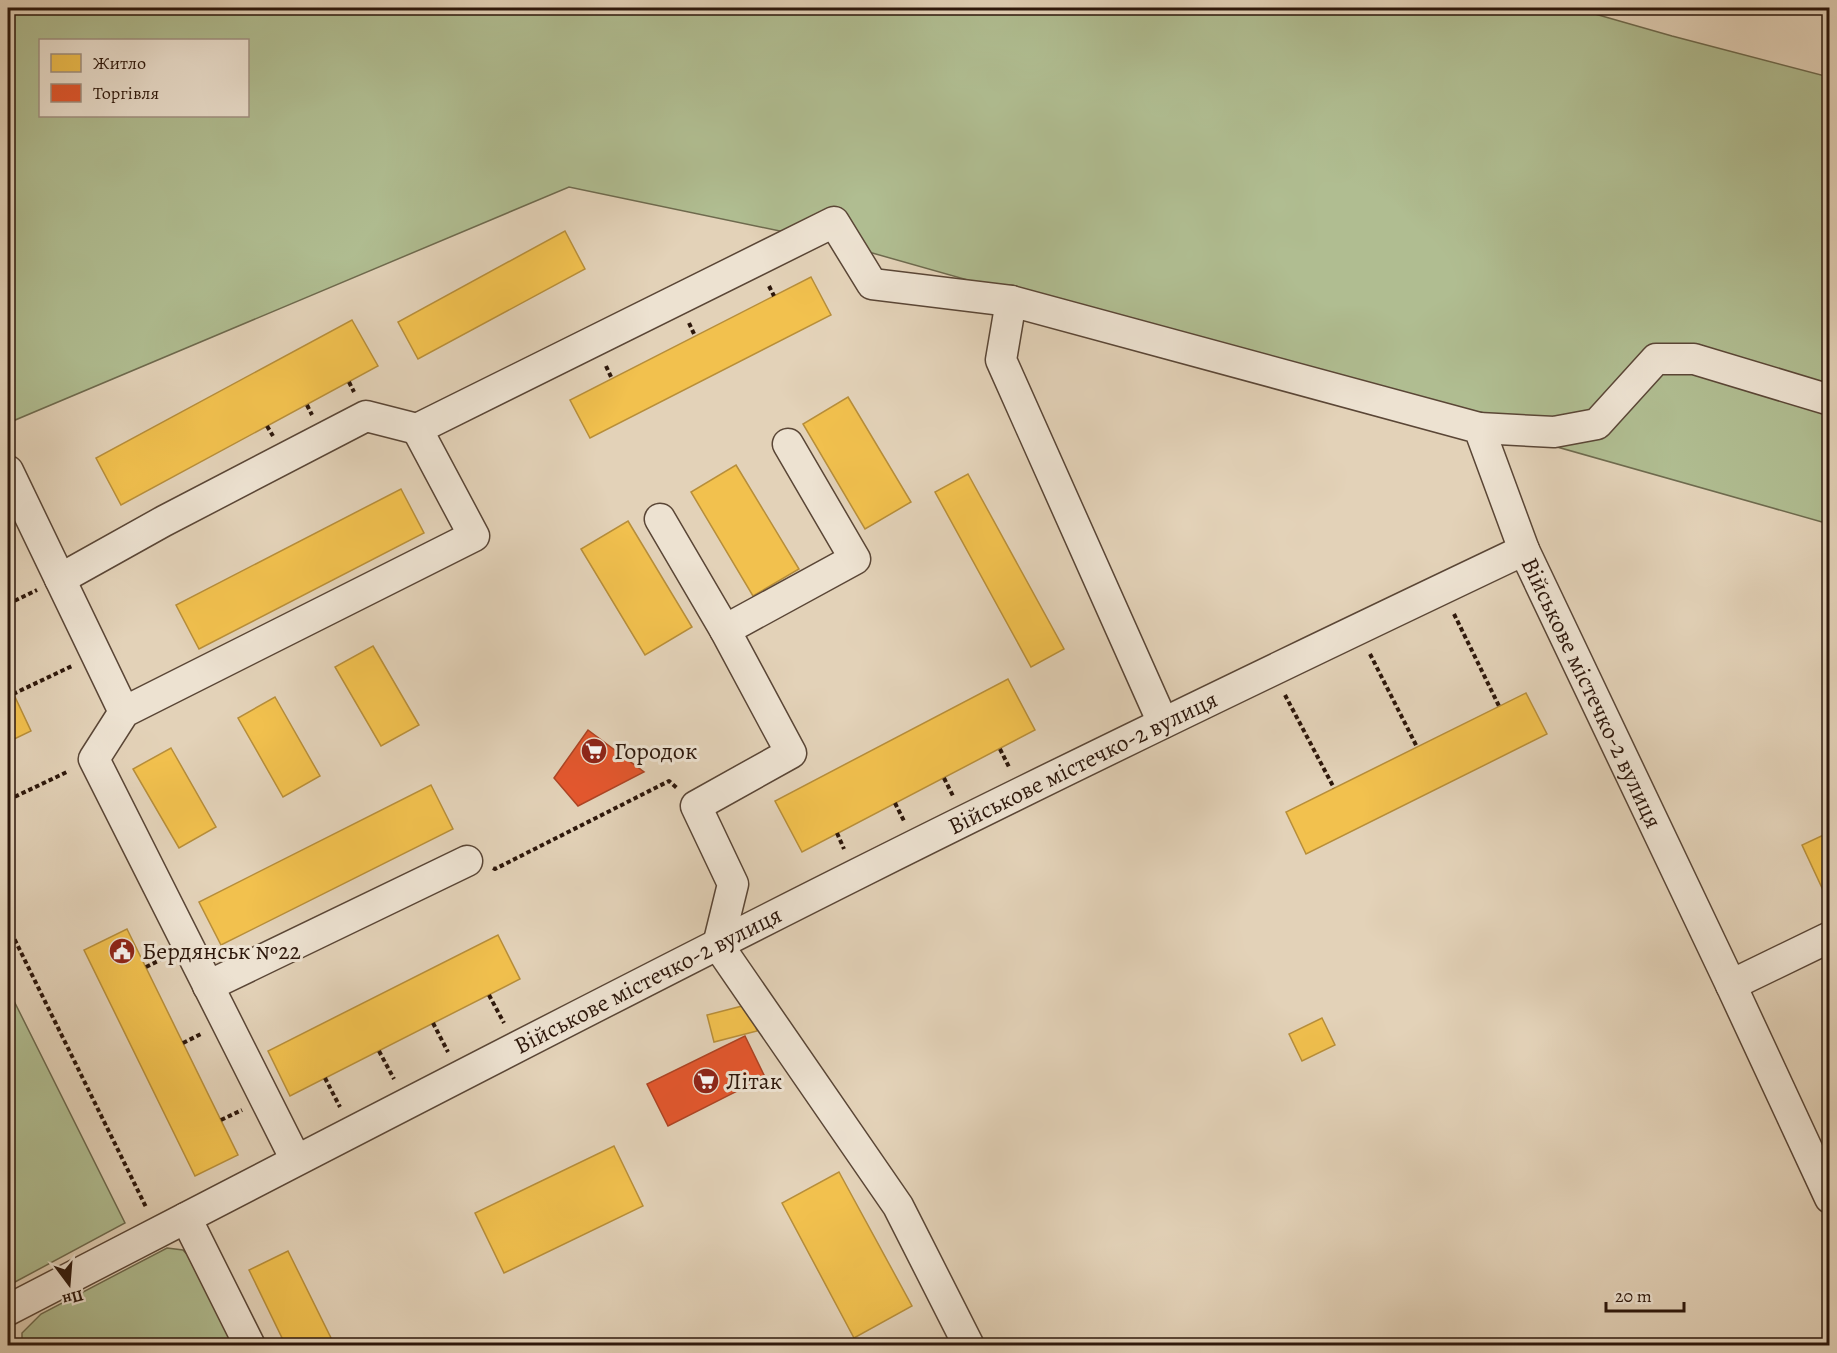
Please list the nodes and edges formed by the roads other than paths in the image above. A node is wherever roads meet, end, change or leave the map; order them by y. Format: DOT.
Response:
graph roads {
  1 [pos="1011,301"];
  2 [pos="1830,400"];
  3 [pos="1479,428"];
  4 [pos="417,429"];
  5 [pos="789,444"];
  6 [pos="8,471"];
  7 [pos="660,519"];
  8 [pos="1524,550"];
  9 [pos="60,579"];
  10 [pos="725,630"];
  11 [pos="124,712"];
  12 [pos="1163,723"];
  13 [pos="468,861"];
  14 [pos="1830,937"];
  15 [pos="717,945"];
  16 [pos="1731,985"];
  17 [pos="208,986"];
  18 [pos="296,1160"];
  19 [pos="1830,1198"];
  20 [pos="186,1218"];
  21 [pos="8,1310"];
  22 [pos="250,1346"];
  23 [pos="969,1346"];
  1 -- 3 [label="street"];
  1 -- 4 [label="street"];
  1 -- 12 [label="street"];
  2 -- 3 [label="street"];
  3 -- 8 [label="street"];
  4 -- 9 [label="street"];
  4 -- 11 [label="street"];
  5 -- 10 [label="street"];
  6 -- 9 [label="street"];
  7 -- 10 [label="street"];
  8 -- 12 [label="street, Військове містечко-2 вулиця"];
  8 -- 16 [label="street, Військове містечко-2 вулиця"];
  9 -- 11 [label="street"];
  10 -- 15 [label="street"];
  11 -- 17 [label="street"];
  12 -- 15 [label="street, Військове містечко-2 вулиця"];
  13 -- 17 [label="street"];
  14 -- 16 [label="street"];
  15 -- 18 [label="street, Військове містечко-2 вулиця"];
  15 -- 23 [label="street"];
  16 -- 19 [label="street, Військове містечко-2 вулиця"];
  17 -- 18 [label="street"];
  18 -- 20 [label="street, Військове містечко-2 вулиця"];
  20 -- 21 [label="street, Військове містечко-2 вулиця"];
  20 -- 22 [label="street"];
}
